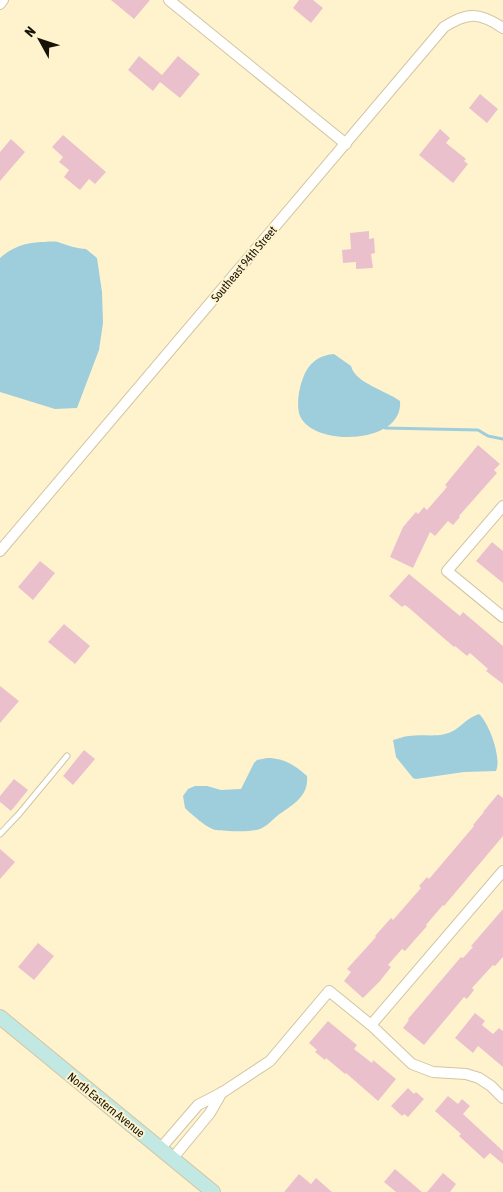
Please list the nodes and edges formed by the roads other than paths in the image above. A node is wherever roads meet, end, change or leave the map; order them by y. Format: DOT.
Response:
graph roads {
  1 [pos="3,0"];
  2 [pos="169,0"];
  3 [pos="0,4"];
  4 [pos="503,28"];
  5 [pos="346,144"];
  6 [pos="503,506"];
  7 [pos="0,551"];
  8 [pos="503,617"];
  9 [pos="68,756"];
  10 [pos="0,834"];
  11 [pos="503,871"];
  12 [pos="0,1018"];
  13 [pos="371,1025"];
  14 [pos="223,1092"];
  15 [pos="503,1098"];
  16 [pos="160,1149"];
  17 [pos="172,1159"];
  18 [pos="213,1192"];
  1 -- 3 [label="street"];
  2 -- 5 [label="street"];
  4 -- 5 [label="street, Southeast 94th Street"];
  5 -- 7 [label="street, Southeast 94th Street"];
  6 -- 8 [label="street"];
  9 -- 10 [label="lane"];
  11 -- 13 [label="street"];
  12 -- 16 [label="main road, North Eastern Avenue"];
  13 -- 14 [label="street"];
  13 -- 15 [label="street"];
  14 -- 16 [label="street"];
  14 -- 17 [label="street"];
  16 -- 17 [label="main road, North Eastern Avenue"];
  17 -- 18 [label="main road, North Eastern Avenue"];
}
